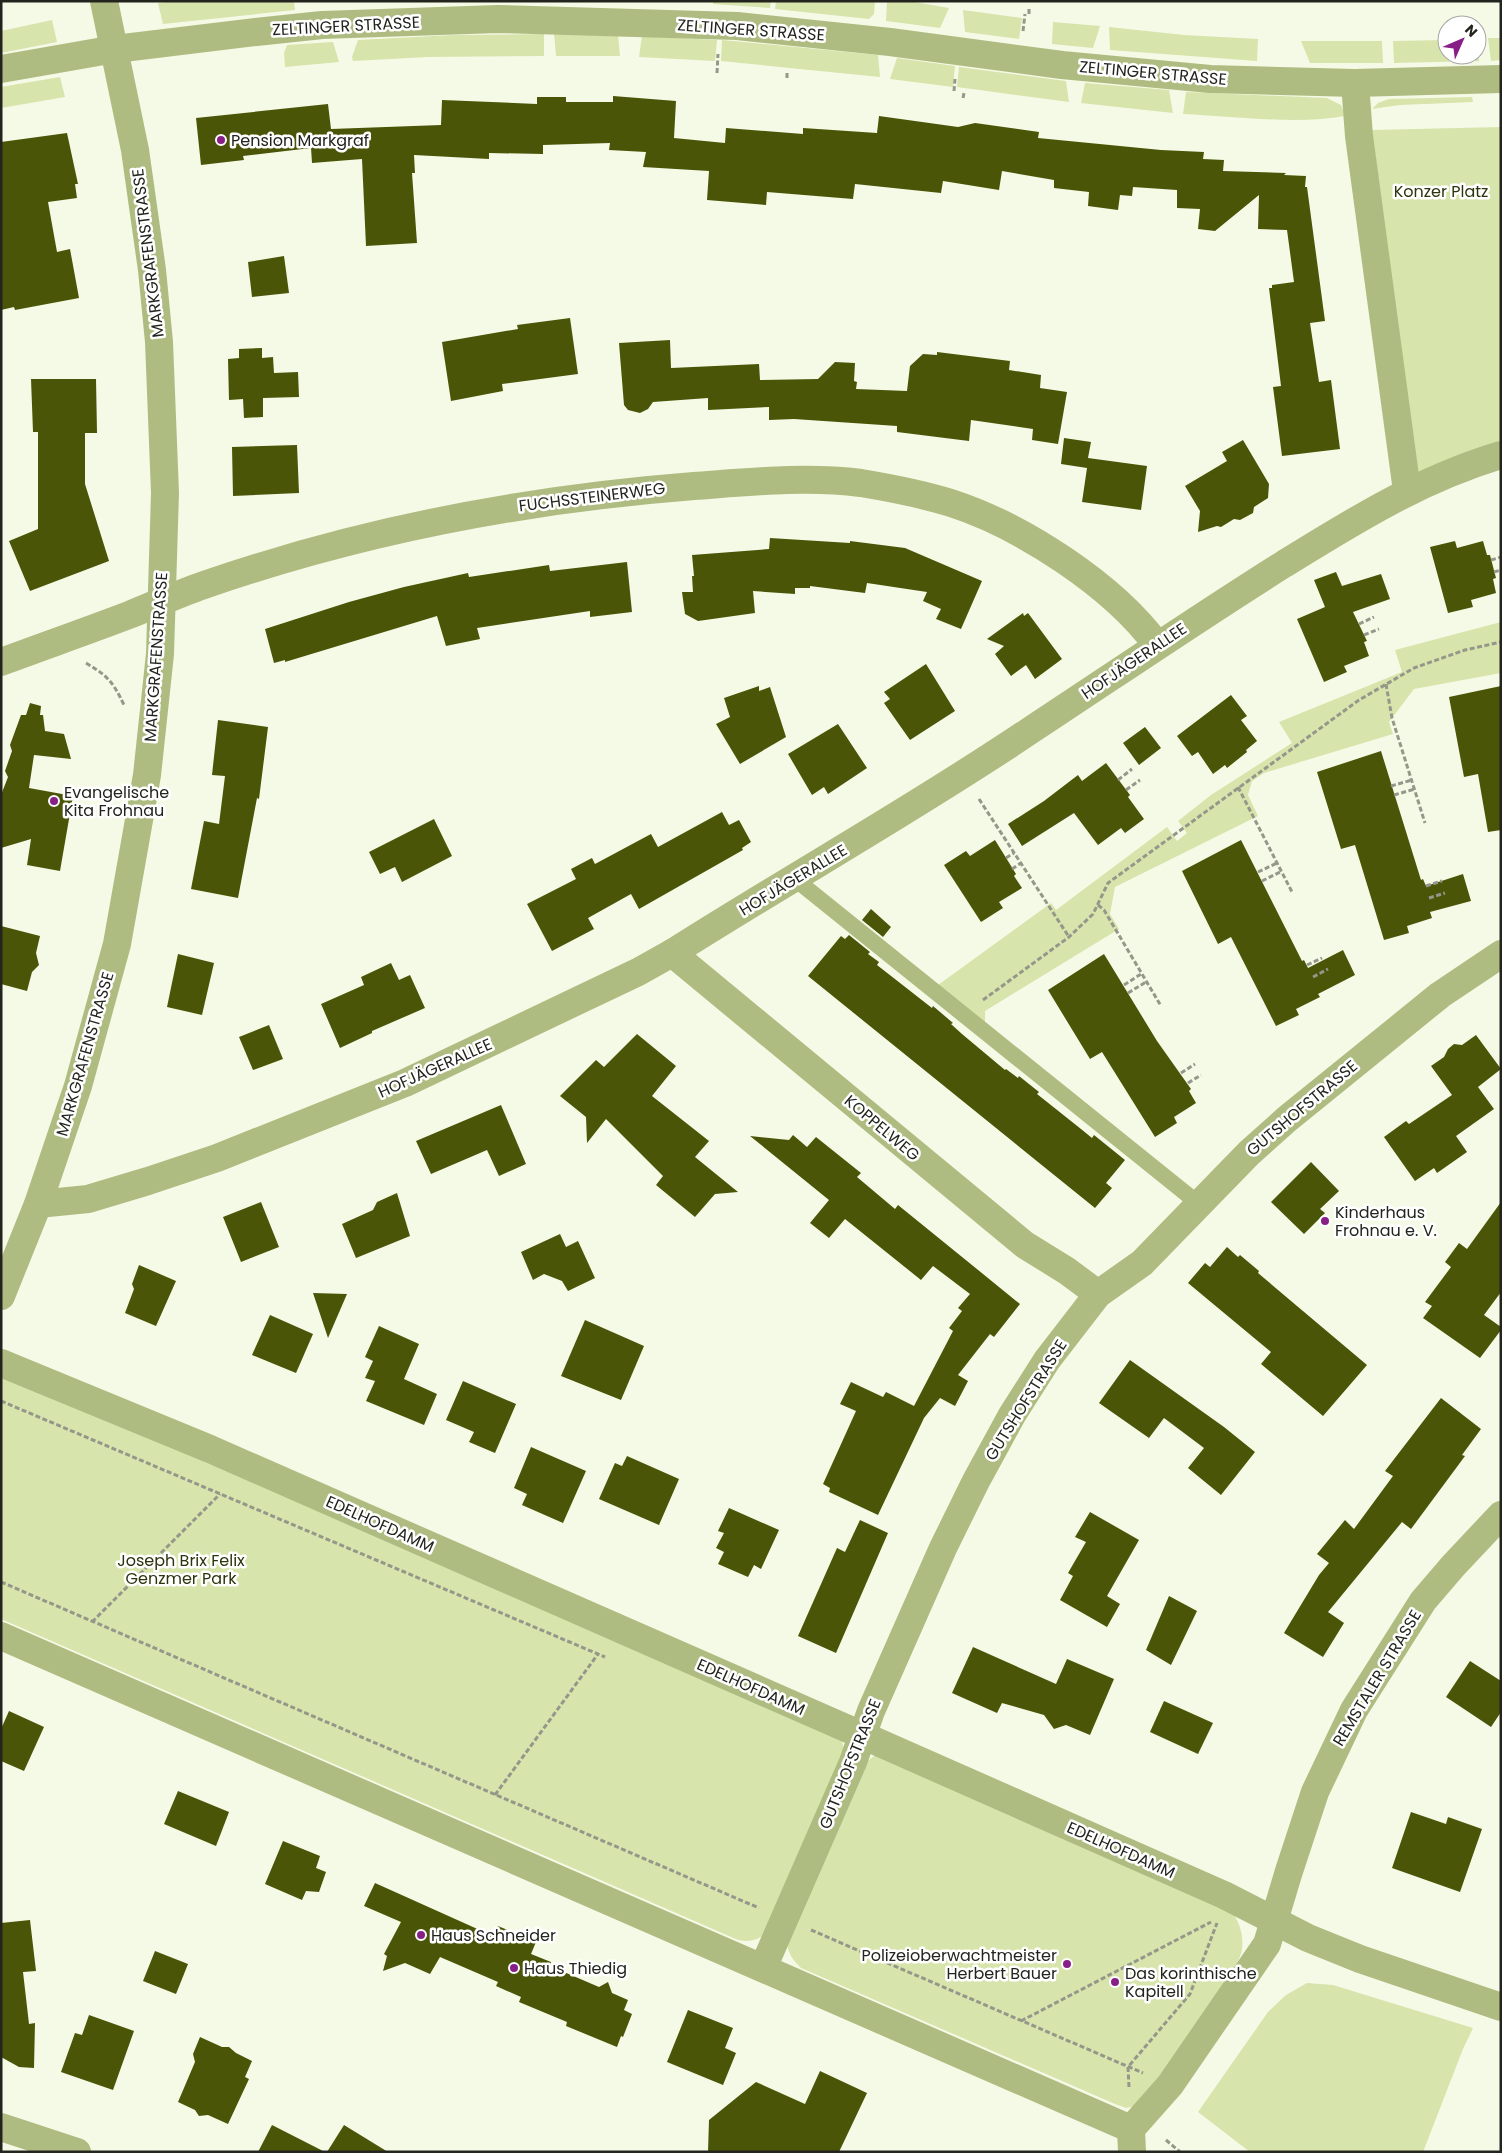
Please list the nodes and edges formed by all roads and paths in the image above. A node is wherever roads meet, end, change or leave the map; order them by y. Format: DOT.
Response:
graph roads {
  1 [pos="104,1"];
  2 [pos="1029,8"];
  3 [pos="1029,14"];
  4 [pos="115,49"];
  5 [pos="1,69"];
  6 [pos="787,72"];
  7 [pos="787,78"];
  8 [pos="1501,79"];
  9 [pos="1355,83"];
  10 [pos="964,93"];
  11 [pos="963,98"];
  12 [pos="1501,455"];
  13 [pos="1407,491"];
  14 [pos="1501,557"];
  15 [pos="1491,560"];
  16 [pos="1501,570"];
  17 [pos="1494,572"];
  18 [pos="162,599"];
  19 [pos="1374,617"];
  20 [pos="1359,624"];
  21 [pos="1379,629"];
  22 [pos="1364,635"];
  23 [pos="1501,642"];
  24 [pos="1157,646"];
  25 [pos="82,661"];
  26 [pos="1,662"];
  27 [pos="1386,684"];
  28 [pos="125,708"];
  29 [pos="1132,769"];
  30 [pos="963,775"];
  31 [pos="1118,780"];
  32 [pos="1140,780"];
  33 [pos="1412,780"];
  34 [pos="1392,786"];
  35 [pos="1238,787"];
  36 [pos="1415,789"];
  37 [pos="1126,790"];
  38 [pos="1394,796"];
  39 [pos="1425,823"];
  40 [pos="1014,853"];
  41 [pos="1006,858"];
  42 [pos="1021,863"];
  43 [pos="1277,863"];
  44 [pos="1012,869"];
  45 [pos="1282,871"];
  46 [pos="1258,872"];
  47 [pos="796,878"];
  48 [pos="1262,881"];
  49 [pos="1442,881"];
  50 [pos="1426,886"];
  51 [pos="1292,892"];
  52 [pos="1445,893"];
  53 [pos="1429,898"];
  54 [pos="1098,905"];
  55 [pos="1069,937"];
  56 [pos="672,953"];
  57 [pos="1501,954"];
  58 [pos="1322,958"];
  59 [pos="1307,965"];
  60 [pos="1328,969"];
  61 [pos="1141,974"];
  62 [pos="1313,976"];
  63 [pos="1146,982"];
  64 [pos="1124,985"];
  65 [pos="1128,993"];
  66 [pos="1161,1006"];
  67 [pos="964,1014"];
  68 [pos="1194,1064"];
  69 [pos="1181,1073"];
  70 [pos="1201,1075"];
  71 [pos="1188,1083"];
  72 [pos="38,1204"];
  73 [pos="1198,1204"];
  74 [pos="1098,1294"];
  75 [pos="1,1296"];
  76 [pos="1,1363"];
  77 [pos="1,1401"];
  78 [pos="220,1493"];
  79 [pos="1501,1515"];
  80 [pos="1,1582"];
  81 [pos="92,1622"];
  82 [pos="1,1636"];
  83 [pos="598,1654"];
  84 [pos="607,1658"];
  85 [pos="864,1736"];
  86 [pos="495,1795"];
  87 [pos="765,1910"];
  88 [pos="1274,1922"];
  89 [pos="804,1927"];
  90 [pos="763,1968"];
  91 [pos="1501,2006"];
  92 [pos="1021,2021"];
  93 [pos="1,2127"];
  94 [pos="1132,2140"];
  95 [pos="1166,2140"];
  96 [pos="77,2152"];
  97 [pos="1180,2152"];
  1 -- 4 [label="street, MARKGRAFENSTRASSE"];
  2 -- 3 [label="path"];
  4 -- 5 [label="street, ZELTINGER STRASSE"];
  4 -- 9 [label="street, ZELTINGER STRASSE"];
  4 -- 18 [label="street, MARKGRAFENSTRASSE"];
  6 -- 7 [label="path"];
  8 -- 9 [label="street, ZELTINGER STRASSE"];
  9 -- 13 [label="street"];
  10 -- 11 [label="path"];
  12 -- 13 [label="street, HOFJÄGERALLEE"];
  13 -- 24 [label="street, HOFJÄGERALLEE"];
  14 -- 15 [label="path"];
  16 -- 17 [label="path"];
  18 -- 24 [label="street, FUCHSSTEINERWEG"];
  18 -- 26 [label="street, FUCHSSTEINERWEG"];
  18 -- 72 [label="street, MARKGRAFENSTRASSE"];
  19 -- 20 [label="path"];
  21 -- 22 [label="path"];
  23 -- 27 [label="path"];
  24 -- 30 [label="street, HOFJÄGERALLEE"];
  25 -- 28 [label="path"];
  27 -- 33 [label="path"];
  27 -- 35 [label="path"];
  29 -- 31 [label="path"];
  30 -- 40 [label="path"];
  30 -- 47 [label="street, HOFJÄGERALLEE"];
  32 -- 37 [label="path"];
  33 -- 34 [label="path"];
  33 -- 36 [label="path"];
  35 -- 43 [label="path"];
  35 -- 54 [label="path"];
  36 -- 38 [label="path"];
  36 -- 39 [label="path"];
  40 -- 41 [label="path"];
  40 -- 42 [label="path"];
  42 -- 44 [label="path"];
  42 -- 55 [label="path"];
  43 -- 45 [label="path"];
  43 -- 46 [label="path"];
  45 -- 48 [label="path"];
  45 -- 51 [label="path"];
  47 -- 56 [label="street, HOFJÄGERALLEE"];
  47 -- 67 [label="lane"];
  49 -- 50 [label="path"];
  52 -- 53 [label="path"];
  54 -- 55 [label="path"];
  54 -- 61 [label="path"];
  55 -- 67 [label="path"];
  56 -- 72 [label="street, HOFJÄGERALLEE"];
  56 -- 74 [label="street, KOPPELWEG"];
  57 -- 73 [label="street, GUTSHOFSTRASSE"];
  58 -- 59 [label="path"];
  60 -- 62 [label="path"];
  61 -- 63 [label="path"];
  61 -- 64 [label="path"];
  63 -- 65 [label="path"];
  63 -- 66 [label="path"];
  67 -- 73 [label="lane"];
  68 -- 69 [label="path"];
  70 -- 71 [label="path"];
  72 -- 75 [label="street, MARKGRAFENSTRASSE"];
  73 -- 74 [label="street, GUTSHOFSTRASSE"];
  74 -- 85 [label="street, GUTSHOFSTRASSE"];
  76 -- 85 [label="street, EDELHOFDAMM"];
  77 -- 78 [label="path"];
  78 -- 81 [label="path"];
  78 -- 83 [label="path"];
  79 -- 88 [label="street, REMSTALER STRASSE"];
  80 -- 81 [label="path"];
  81 -- 86 [label="path"];
  82 -- 90 [label="street"];
  83 -- 84 [label="path"];
  83 -- 86 [label="path"];
  85 -- 88 [label="street, EDELHOFDAMM"];
  85 -- 90 [label="street, GUTSHOFSTRASSE"];
  86 -- 87 [label="path"];
  88 -- 91 [label="street, EDELHOFDAMM"];
  88 -- 94 [label="street, REMSTALER STRASSE"];
  89 -- 92 [label="path"];
  90 -- 94 [label="street"];
  92 -- 92 [label="path"];
  93 -- 96 [label="street"];
  95 -- 97 [label="path"];
}
